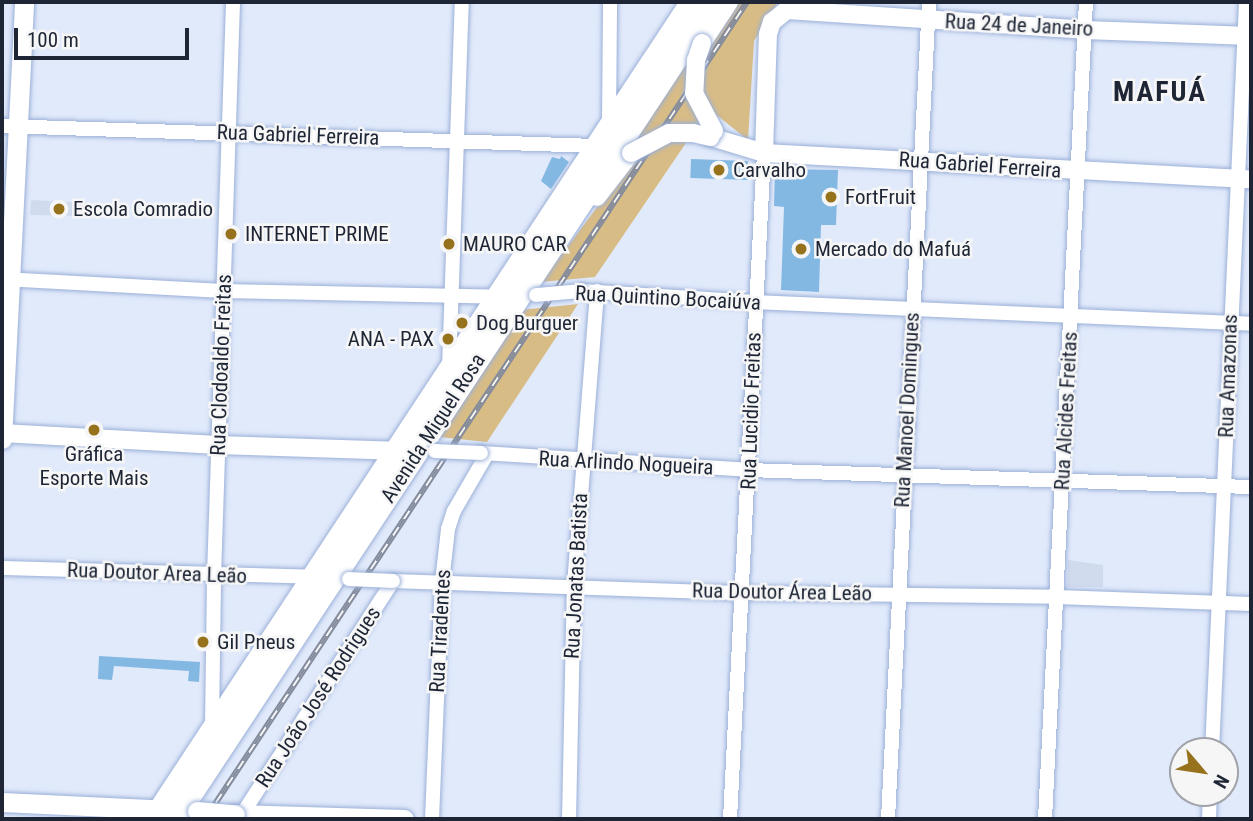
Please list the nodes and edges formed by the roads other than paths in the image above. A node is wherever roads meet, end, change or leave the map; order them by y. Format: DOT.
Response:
graph roads {
  1 [pos="24,2"];
  2 [pos="233,2"];
  3 [pos="462,2"];
  4 [pos="610,2"];
  5 [pos="690,2"];
  6 [pos="714,2"];
  7 [pos="729,2"];
  8 [pos="1086,2"];
  9 [pos="1247,2"];
  10 [pos="787,10"];
  11 [pos="929,11"];
  12 [pos="1085,30"];
  13 [pos="1248,35"];
  14 [pos="609,124"];
  15 [pos="10,126"];
  16 [pos="228,133"];
  17 [pos="716,136"];
  18 [pos="457,140"];
  19 [pos="595,146"];
  20 [pos="764,153"];
  21 [pos="921,160"];
  22 [pos="1078,172"];
  23 [pos="1245,179"];
  24 [pos="552,245"];
  25 [pos="7,279"];
  26 [pos="223,291"];
  27 [pos="597,291"];
  28 [pos="528,296"];
  29 [pos="496,297"];
  30 [pos="451,298"];
  31 [pos="755,302"];
  32 [pos="912,308"];
  33 [pos="1071,314"];
  34 [pos="1230,322"];
  35 [pos="1251,324"];
  36 [pos="449,369"];
  37 [pos="2,433"];
  38 [pos="2,439"];
  39 [pos="218,445"];
  40 [pos="395,451"];
  41 [pos="426,451"];
  42 [pos="484,453"];
  43 [pos="582,461"];
  44 [pos="748,470"];
  45 [pos="903,475"];
  46 [pos="1063,479"];
  47 [pos="1224,486"];
  48 [pos="1251,486"];
  49 [pos="2,568"];
  50 [pos="214,576"];
  51 [pos="332,578"];
  52 [pos="393,581"];
  53 [pos="442,582"];
  54 [pos="574,585"];
  55 [pos="744,593"];
  56 [pos="900,594"];
  57 [pos="1057,597"];
  58 [pos="1219,604"];
  59 [pos="1251,604"];
  60 [pos="212,728"];
  61 [pos="1213,737"];
  62 [pos="2,802"];
  63 [pos="173,814"];
  64 [pos="239,816"];
  65 [pos="404,819"];
  66 [pos="432,819"];
  67 [pos="569,819"];
  68 [pos="730,819"];
  69 [pos="888,819"];
  70 [pos="1045,819"];
  1 -- 15 [label="main road"];
  2 -- 16 [label="street, Rua Clodoaldo Freitas"];
  3 -- 18 [label="street"];
  4 -- 14 [label="street"];
  5 -- 14 [label="main road, Avenida Miguel Rosa"];
  6 -- 24 [label="main road, Avenida Miguel Rosa"];
  7 -- 17 [label="street, bridge"];
  8 -- 12 [label="street, Rua Alcides Freitas"];
  9 -- 13 [label="street, Rua Amazonas"];
  10 -- 11 [label="street, Rua 24 de Janeiro"];
  10 -- 20 [label="street, Rua Lucidio Freitas"];
  11 -- 12 [label="street, Rua 24 de Janeiro"];
  11 -- 21 [label="street, Rua Manoel Domingues"];
  12 -- 13 [label="street, Rua 24 de Janeiro"];
  12 -- 22 [label="street, Rua Alcides Freitas"];
  13 -- 23 [label="street, Rua Amazonas"];
  14 -- 19 [label="main road, Avenida Miguel Rosa"];
  15 -- 16 [label="street, Rua Gabriel Ferreira"];
  15 -- 25 [label="main road"];
  16 -- 18 [label="street, Rua Gabriel Ferreira"];
  16 -- 26 [label="street, Rua Clodoaldo Freitas"];
  17 -- 20 [label="street, Rua Gabriel Ferreira"];
  17 -- 24 [label="street, Rua Gabriel Ferreira, bridge"];
  18 -- 19 [label="street, Rua Gabriel Ferreira"];
  18 -- 30 [label="street"];
  19 -- 29 [label="main road, Avenida Miguel Rosa"];
  20 -- 21 [label="street, Rua Gabriel Ferreira"];
  20 -- 31 [label="street, Rua Lucidio Freitas"];
  21 -- 22 [label="street, Rua Gabriel Ferreira"];
  21 -- 32 [label="street, Rua Manoel Domingues"];
  22 -- 23 [label="street, Rua Gabriel Ferreira"];
  22 -- 33 [label="street, Rua Alcides Freitas"];
  23 -- 34 [label="street, Rua Amazonas"];
  24 -- 28 [label="main road, Avenida Miguel Rosa"];
  25 -- 26 [label="street, Rua Quintino Bocaiúva"];
  25 -- 37 [label="main road"];
  26 -- 30 [label="street, Rua Quintino Bocaiúva"];
  26 -- 39 [label="street, Rua Clodoaldo Freitas"];
  27 -- 28 [label="street, Rua Quintino Bocaiúva, bridge"];
  27 -- 31 [label="street, Rua Quintino Bocaiúva"];
  27 -- 43 [label="street, Rua Jonatas Batista"];
  28 -- 29 [label="street, Rua Quintino Bocaiúva"];
  28 -- 41 [label="main road, Avenida Miguel Rosa"];
  29 -- 30 [label="street, Rua Quintino Bocaiúva"];
  29 -- 36 [label="main road, Avenida Miguel Rosa"];
  30 -- 36 [label="street"];
  31 -- 32 [label="street, Rua Quintino Bocaiúva"];
  31 -- 44 [label="street, Rua Lucidio Freitas"];
  32 -- 33 [label="street, Rua Quintino Bocaiúva"];
  32 -- 45 [label="street, Rua Manoel Domingues"];
  33 -- 34 [label="street, Rua Quintino Bocaiúva"];
  33 -- 46 [label="street, Rua Alcides Freitas"];
  34 -- 35 [label="street, Rua Quintino Bocaiúva"];
  34 -- 47 [label="street, Rua Amazonas"];
  36 -- 40 [label="main road, Avenida Miguel Rosa"];
  37 -- 38 [label="main road"];
  37 -- 39 [label="street, Rua Arlindo Nogueira"];
  39 -- 40 [label="street, Rua Arlindo Nogueira"];
  39 -- 50 [label="street, Rua Clodoaldo Freitas"];
  40 -- 41 [label="street, Rua Arlindo Nogueira"];
  40 -- 51 [label="main road, Avenida Miguel Rosa"];
  41 -- 42 [label="street, Rua Arlindo Nogueira, bridge"];
  41 -- 51 [label="main road, Avenida Miguel Rosa"];
  42 -- 43 [label="street, Rua Arlindo Nogueira"];
  42 -- 53 [label="street, Rua Tiradentes"];
  43 -- 44 [label="street, Rua Arlindo Nogueira"];
  43 -- 54 [label="street, Rua Jonatas Batista"];
  44 -- 45 [label="street, Rua Arlindo Nogueira"];
  44 -- 55 [label="street, Rua Lucidio Freitas"];
  45 -- 46 [label="street, Rua Arlindo Nogueira"];
  45 -- 56 [label="street, Rua Manoel Domingues"];
  46 -- 47 [label="street, Rua Arlindo Nogueira"];
  46 -- 57 [label="street, Rua Alcides Freitas"];
  47 -- 48 [label="street, Rua Arlindo Nogueira"];
  47 -- 58 [label="street, Rua Amazonas"];
  49 -- 50 [label="street, Rua Doutor Area Leão"];
  50 -- 51 [label="street, Rua Doutor Area Leão"];
  50 -- 60 [label="street, Rua Clodoaldo Freitas"];
  51 -- 52 [label="street, Rua Doutor Área Leão, bridge"];
  51 -- 60 [label="main road, Avenida Miguel Rosa"];
  51 -- 63 [label="main road, Avenida Miguel Rosa"];
  52 -- 53 [label="street, Rua Doutor Área Leão"];
  52 -- 64 [label="street, Rua João José Rodrigues"];
  53 -- 54 [label="street, Rua Doutor Área Leão"];
  53 -- 66 [label="street, Rua Tiradentes"];
  54 -- 55 [label="street, Rua Doutor Área Leão"];
  54 -- 67 [label="street, Rua Jonatas Batista"];
  55 -- 56 [label="street, Rua Doutor Área Leão"];
  55 -- 68 [label="street, Rua Lucidio Freitas"];
  56 -- 57 [label="street, Rua Doutor Área Leão"];
  56 -- 69 [label="street, Rua Manoel Domingues"];
  57 -- 58 [label="street, Rua Doutor Área Leão"];
  57 -- 70 [label="street, Rua Alcides Freitas"];
  58 -- 59 [label="street, Rua Doutor Área Leão"];
  58 -- 61 [label="street, Rua Amazonas"];
  60 -- 63 [label="main road, Avenida Miguel Rosa"];
  62 -- 63 [label="main road"];
  63 -- 64 [label="main road, bridge"];
  64 -- 65 [label="main road"];
}
